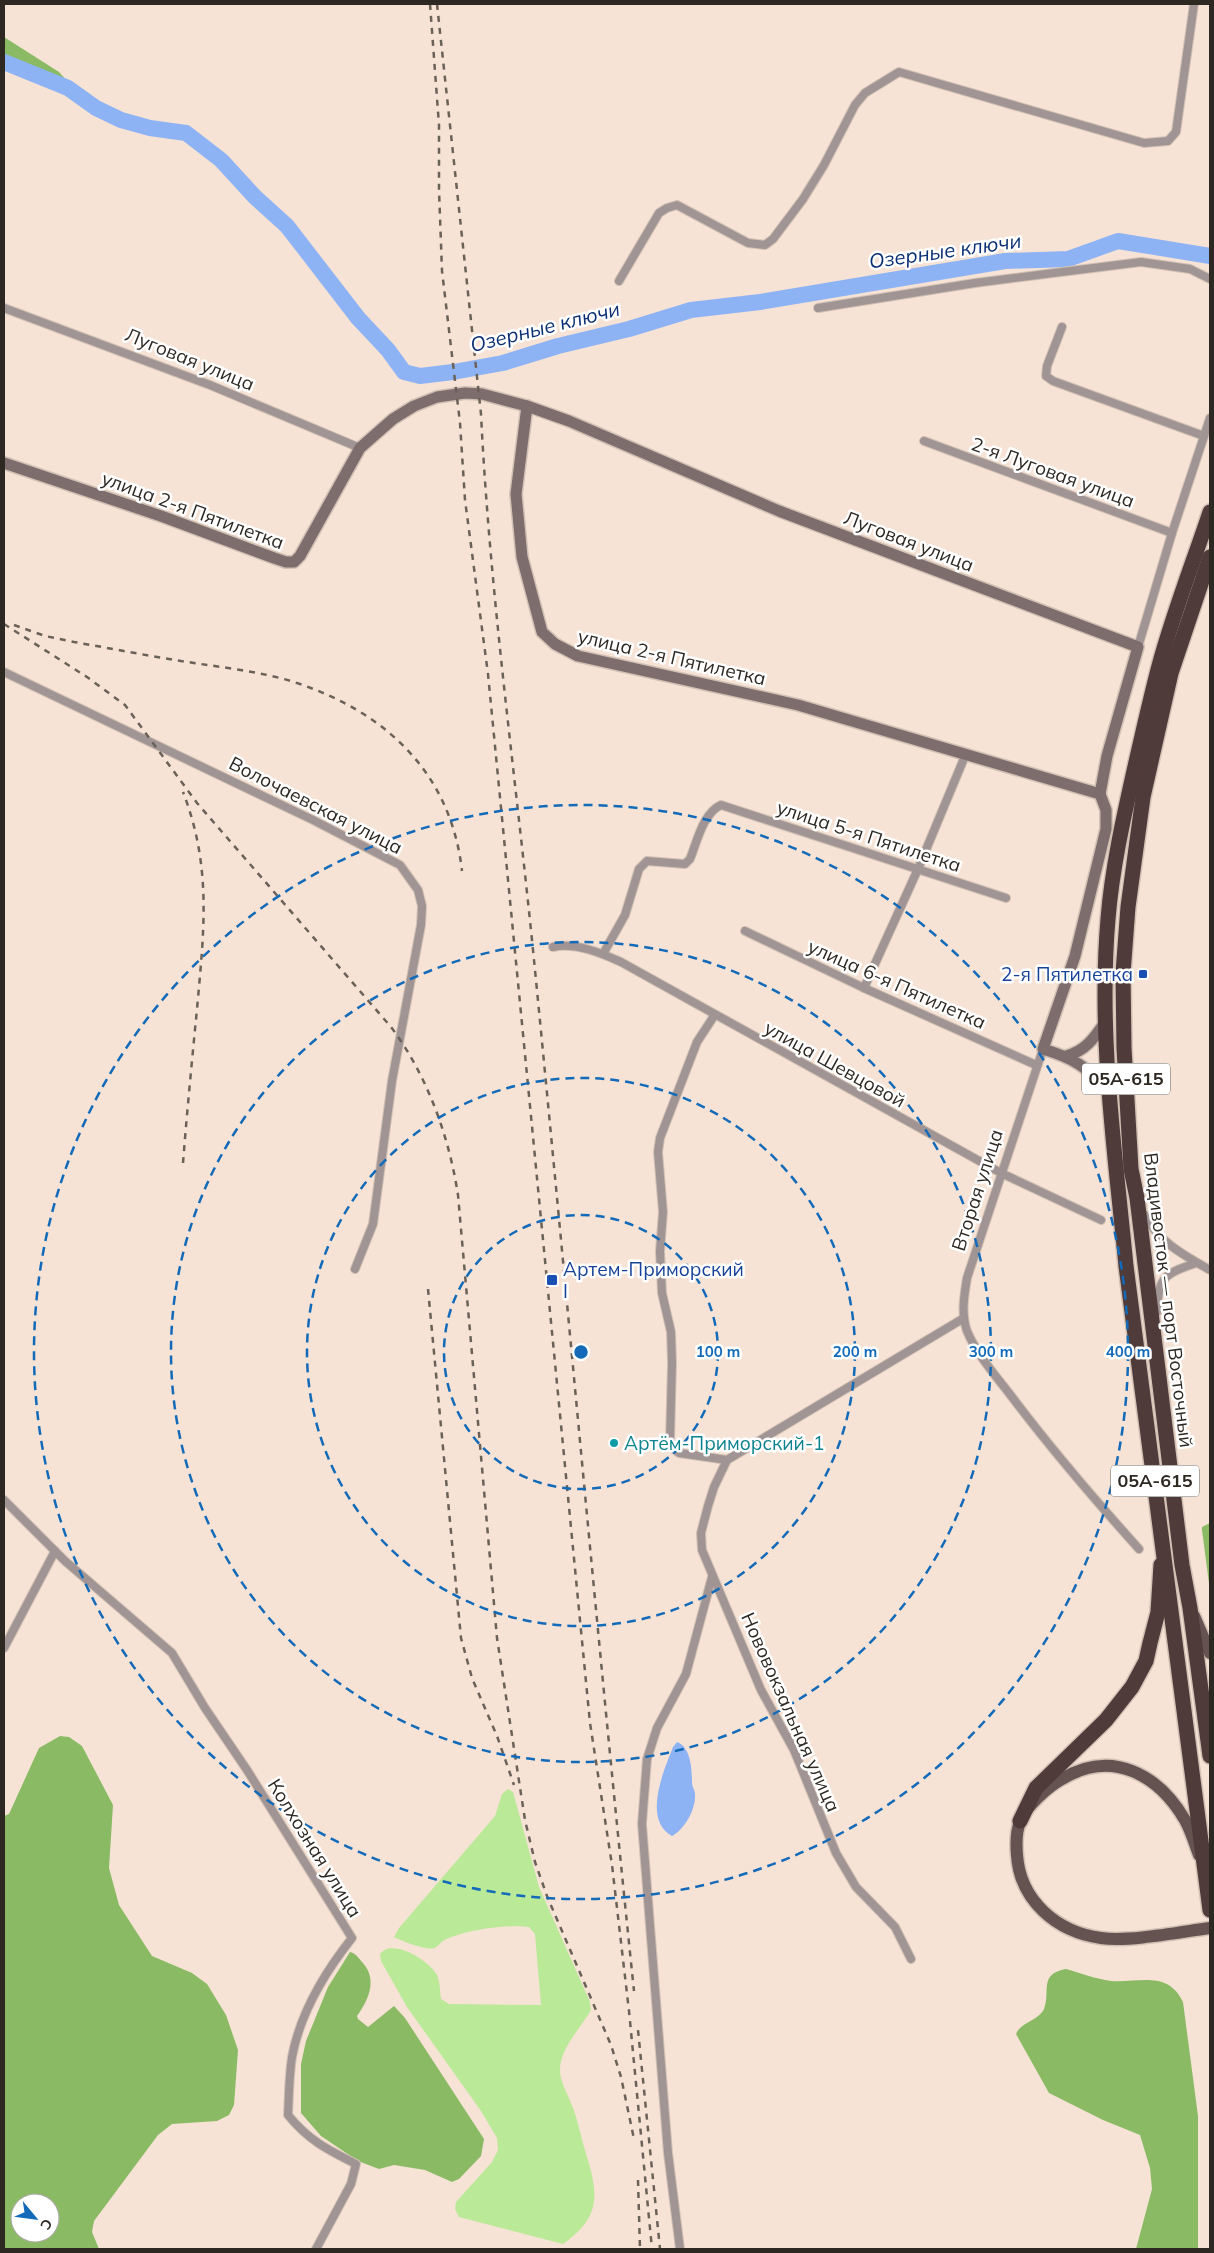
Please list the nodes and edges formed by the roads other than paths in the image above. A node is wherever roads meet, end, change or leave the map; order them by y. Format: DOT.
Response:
graph roads {
  1 [pos="1194,4"];
  2 [pos="1210,279"];
  3 [pos="619,282"];
  4 [pos="4,308"];
  5 [pos="818,308"];
  6 [pos="1062,327"];
  7 [pos="527,406"];
  8 [pos="1210,418"];
  9 [pos="1204,436"];
  10 [pos="924,441"];
  11 [pos="360,448"];
  12 [pos="4,463"];
  13 [pos="1210,512"];
  14 [pos="1172,533"];
  15 [pos="1210,557"];
  16 [pos="1138,646"];
  17 [pos="4,675"];
  18 [pos="966,756"];
  19 [pos="1100,794"];
  20 [pos="918,869"];
  21 [pos="1006,898"];
  22 [pos="745,931"];
  23 [pos="553,947"];
  24 [pos="603,954"];
  25 [pos="864,988"];
  26 [pos="714,1016"];
  27 [pos="1106,1021"];
  28 [pos="1042,1049"];
  29 [pos="1066,1056"];
  30 [pos="1036,1065"];
  31 [pos="1109,1092"];
  32 [pos="1001,1173"];
  33 [pos="1137,1198"];
  34 [pos="1101,1220"];
  35 [pos="1196,1263"];
  36 [pos="355,1269"];
  37 [pos="1210,1270"];
  38 [pos="964,1318"];
  39 [pos="1154,1352"];
  40 [pos="727,1460"];
  41 [pos="4,1500"];
  42 [pos="1139,1548"];
  43 [pos="1164,1549"];
  44 [pos="55,1551"];
  45 [pos="712,1577"];
  46 [pos="1190,1608"];
  47 [pos="4,1648"];
  48 [pos="1210,1653"];
  49 [pos="1210,1756"];
  50 [pos="1020,1821"];
  51 [pos="1207,1874"];
  52 [pos="1210,1910"];
  53 [pos="1210,1928"];
  54 [pos="911,1959"];
  55 [pos="316,2249"];
  56 [pos="680,2249"];
  1 -- 3 [label="street"];
  2 -- 5 [label="street"];
  4 -- 11 [label="street, Луговая улица"];
  6 -- 9 [label="street"];
  7 -- 11 [label="main road, улица 2-я Пятилетка"];
  7 -- 16 [label="main road, Луговая улица"];
  7 -- 18 [label="main road, улица 2-я Пятилетка"];
  8 -- 9 [label="street"];
  9 -- 14 [label="street"];
  10 -- 14 [label="street, 2-я Луговая улица"];
  11 -- 12 [label="main road, улица 2-я Пятилетка"];
  13 -- 27 [label="highway, Владивосток — порт Восточный / 05А-615"];
  14 -- 16 [label="street"];
  15 -- 33 [label="highway, Владивосток — порт Восточный / 05А-615"];
  16 -- 19 [label="main road"];
  17 -- 36 [label="street, Волочаевская улица"];
  18 -- 19 [label="main road, улица 2-я Пятилетка"];
  18 -- 20 [label="street"];
  19 -- 28 [label="main road, Вторая улица"];
  20 -- 21 [label="street, улица 5-я Пятилетка"];
  20 -- 24 [label="street, улица 5-я Пятилетка"];
  20 -- 25 [label="street"];
  22 -- 25 [label="street, улица 6-я Пятилетка"];
  23 -- 24 [label="street, улица Шевцовой"];
  24 -- 26 [label="street, улица Шевцовой"];
  25 -- 30 [label="street, улица 6-я Пятилетка"];
  26 -- 32 [label="street, улица Шевцовой"];
  26 -- 40 [label="street"];
  27 -- 29 [label="main road"];
  27 -- 31 [label="highway, Владивосток — порт Восточный / 05А-615"];
  28 -- 29 [label="main road"];
  28 -- 30 [label="street, Вторая улица"];
  29 -- 31 [label="main road"];
  30 -- 32 [label="street, Вторая улица"];
  31 -- 43 [label="highway, Владивосток — порт Восточный / 05А-615"];
  32 -- 34 [label="street, улица Шевцовой"];
  32 -- 38 [label="street, Вторая улица"];
  33 -- 35 [label="street"];
  33 -- 39 [label="highway, Владивосток — порт Восточный / 05А-615"];
  35 -- 37 [label="street"];
  35 -- 39 [label="street"];
  38 -- 40 [label="street"];
  38 -- 42 [label="street, Вторая улица"];
  39 -- 46 [label="highway, Владивосток — порт Восточный / 05А-615"];
  40 -- 45 [label="street, Нововокзальная улица"];
  41 -- 44 [label="street, Колхозная улица"];
  43 -- 50 [label="highway"];
  43 -- 51 [label="highway, Владивосток — порт Восточный / 05А-615"];
  44 -- 47 [label="street"];
  44 -- 55 [label="street, Колхозная улица"];
  45 -- 54 [label="street, Нововокзальная улица"];
  45 -- 56 [label="street"];
  46 -- 48 [label="main road"];
  46 -- 49 [label="highway, Владивосток — порт Восточный / 05А-615"];
  50 -- 51 [label="main road"];
  50 -- 53 [label="main road"];
  51 -- 52 [label="highway, Владивосток — порт Восточный / 05А-615"];
}
